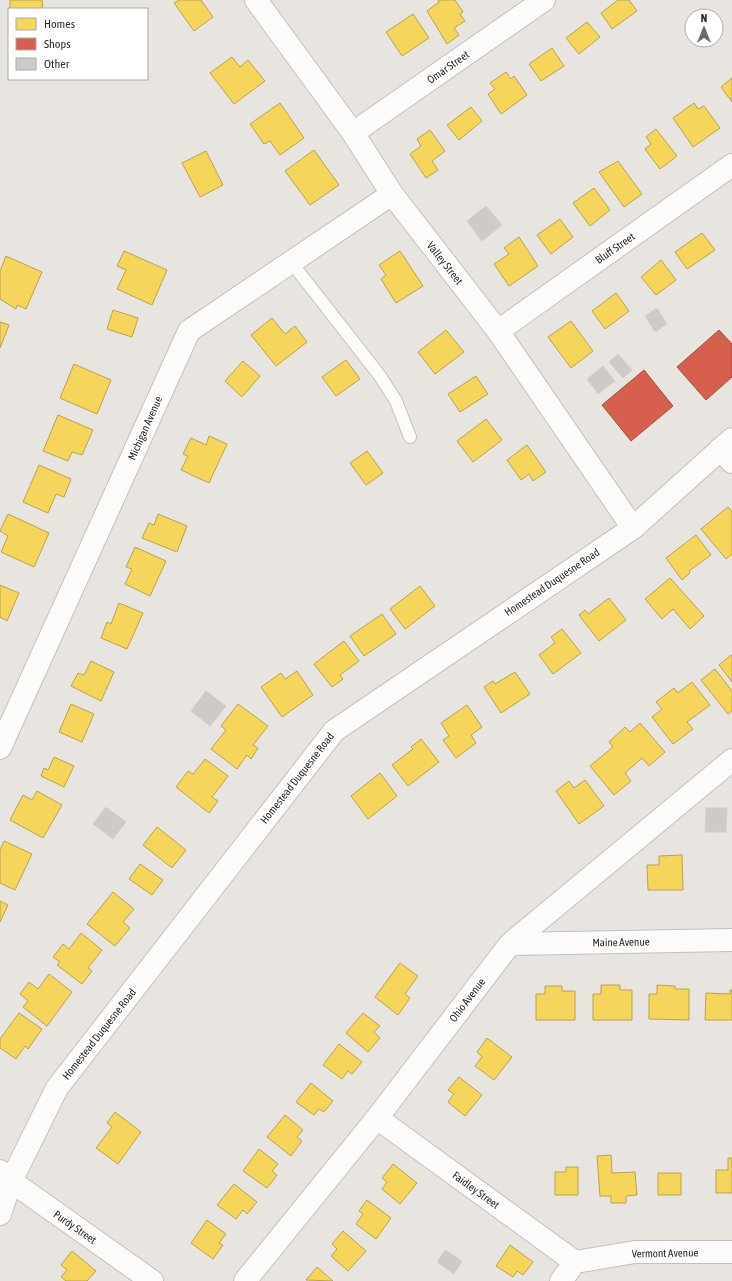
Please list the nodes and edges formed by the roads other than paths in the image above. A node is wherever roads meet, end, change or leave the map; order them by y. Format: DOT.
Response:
graph roads {
  1 [pos="256,0"];
  2 [pos="544,0"];
  3 [pos="353,133"];
  4 [pos="732,165"];
  5 [pos="392,194"];
  6 [pos="291,262"];
  7 [pos="498,331"];
  8 [pos="410,437"];
  9 [pos="728,450"];
  10 [pos="633,528"];
  11 [pos="0,748"];
  12 [pos="732,760"];
  13 [pos="732,940"];
  14 [pos="510,944"];
  15 [pos="377,1118"];
  16 [pos="6,1176"];
  17 [pos="0,1214"];
  18 [pos="732,1252"];
  19 [pos="575,1262"];
  20 [pos="152,1281"];
  21 [pos="244,1281"];
  22 [pos="561,1281"];
  1 -- 3 [label="street, Valley Street"];
  2 -- 3 [label="street, Omar Street"];
  3 -- 5 [label="street, Valley Street"];
  4 -- 7 [label="street, Bluff Street"];
  5 -- 6 [label="street, Michigan Avenue"];
  5 -- 7 [label="street, Valley Street"];
  6 -- 8 [label="lane"];
  6 -- 11 [label="street, Michigan Avenue"];
  7 -- 10 [label="street, Valley Street"];
  9 -- 10 [label="street, Homestead Duquesne Road"];
  10 -- 16 [label="street, Homestead Duquesne Road"];
  12 -- 14 [label="street, Ohio Avenue"];
  13 -- 14 [label="street, Maine Avenue"];
  14 -- 15 [label="street, Ohio Avenue"];
  15 -- 19 [label="street, Faidley Street"];
  15 -- 21 [label="street, Ohio Avenue"];
  16 -- 17 [label="street, Homestead Duquesne Road"];
  16 -- 20 [label="street, Purdy Street"];
  18 -- 19 [label="street, Vermont Avenue"];
  19 -- 22 [label="street"];
}
